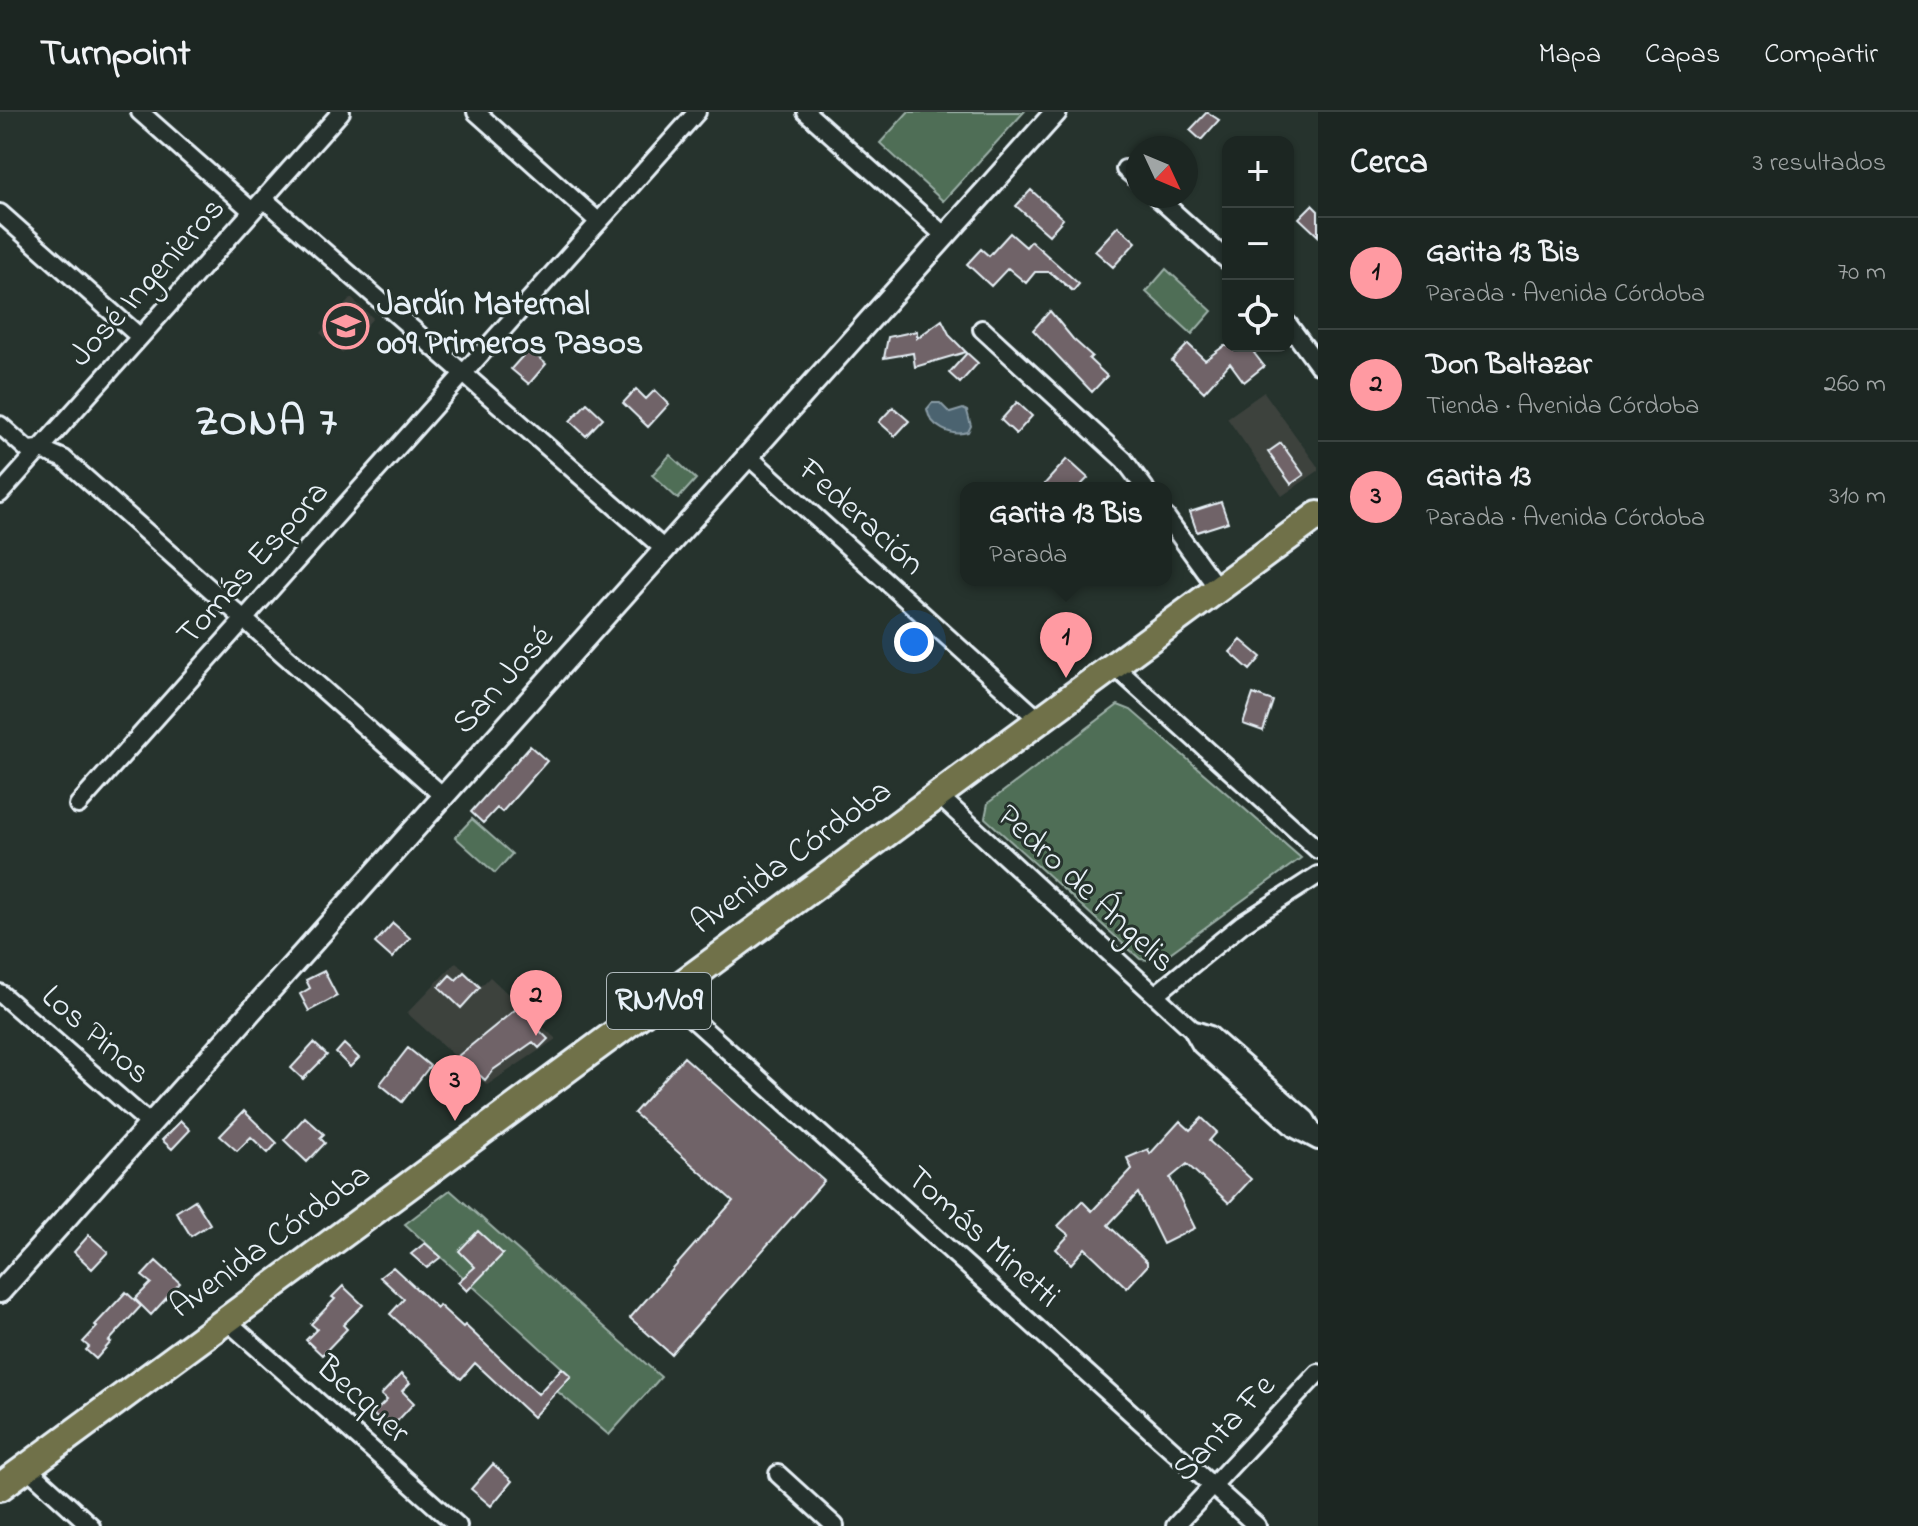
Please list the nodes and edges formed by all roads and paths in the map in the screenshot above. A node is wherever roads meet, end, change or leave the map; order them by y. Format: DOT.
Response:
graph roads {
  1 [pos="140,112"];
  2 [pos="341,112"];
  3 [pos="476,112"];
  4 [pos="697,112"];
  5 [pos="806,112"];
  6 [pos="1056,112"];
  7 [pos="258,205"];
  8 [pos="1169,208"];
  9 [pos="0,213"];
  10 [pos="599,222"];
  11 [pos="945,236"];
  12 [pos="1222,256"];
  13 [pos="982,329"];
  14 [pos="1294,332"];
  15 [pos="140,337"];
  16 [pos="1318,365"];
  17 [pos="464,374"];
  18 [pos="0,425"];
  19 [pos="40,449"];
  20 [pos="748,456"];
  21 [pos="1140,482"];
  22 [pos="0,494"];
  23 [pos="1318,515"];
  24 [pos="1172,525"];
  25 [pos="664,549"];
  26 [pos="1218,589"];
  27 [pos="244,619"];
  28 [pos="1114,666"];
  29 [pos="1039,720"];
  30 [pos="938,795"];
  31 [pos="443,796"];
  32 [pos="78,805"];
  33 [pos="1318,850"];
  34 [pos="1318,875"];
  35 [pos="0,993"];
  36 [pos="666,995"];
  37 [pos="1155,995"];
  38 [pos="150,1124"];
  39 [pos="1318,1141"];
  40 [pos="0,1292"];
  41 [pos="226,1320"];
  42 [pos="1318,1373"];
  43 [pos="26,1467"];
  44 [pos="778,1474"];
  45 [pos="1213,1486"];
  46 [pos="0,1487"];
  47 [pos="91,1526"];
  48 [pos="458,1526"];
  49 [pos="835,1526"];
  50 [pos="1175,1526"];
  51 [pos="1257,1526"];
  1 -- 7 [label="street"];
  2 -- 7 [label="street, José Ingenieros"];
  3 -- 10 [label="street"];
  4 -- 10 [label="street, Tomás Espora"];
  5 -- 11 [label="street"];
  6 -- 11 [label="street, San José"];
  7 -- 15 [label="street, José Ingenieros"];
  7 -- 17 [label="street"];
  8 -- 12 [label="street"];
  9 -- 15 [label="street"];
  10 -- 17 [label="street, Tomás Espora"];
  11 -- 20 [label="street, San José"];
  13 -- 21 [label="street"];
  14 -- 16 [label="street"];
  15 -- 19 [label="street, José Ingenieros"];
  17 -- 25 [label="street"];
  17 -- 27 [label="street, Tomás Espora"];
  18 -- 19 [label="street"];
  19 -- 22 [label="street, José Ingenieros"];
  19 -- 27 [label="street"];
  20 -- 25 [label="street, San José"];
  20 -- 29 [label="street, Federación"];
  23 -- 26 [label="main road, Avenida Córdoba / RN1V09"];
  24 -- 26 [label="street"];
  25 -- 31 [label="street, San José"];
  26 -- 28 [label="main road, Avenida Córdoba / RN1V09"];
  27 -- 31 [label="street"];
  27 -- 32 [label="street, Tomás Espora"];
  28 -- 29 [label="main road, Avenida Córdoba / RN1V09"];
  28 -- 33 [label="street"];
  29 -- 30 [label="main road, Avenida Córdoba / RN1V09"];
  30 -- 36 [label="main road, Avenida Córdoba / RN1V09"];
  30 -- 37 [label="street, Pedro de Ángelis"];
  31 -- 38 [label="street, San José"];
  34 -- 37 [label="street"];
  35 -- 38 [label="street, Los Pinos"];
  36 -- 41 [label="main road, Avenida Córdoba / RN1V09"];
  36 -- 45 [label="street, Tomás Minetti"];
  37 -- 39 [label="street, Pedro de Ángelis"];
  38 -- 40 [label="street, San José"];
  41 -- 43 [label="main road, Avenida Córdoba / RN1V09"];
  41 -- 48 [label="street, Becquer"];
  42 -- 45 [label="street, Santa Fe"];
  43 -- 46 [label="main road, Avenida Córdoba / RN1V09"];
  43 -- 47 [label="street"];
  44 -- 49 [label="street"];
  45 -- 50 [label="street, Santa Fe"];
  45 -- 51 [label="street, Tomás Minetti"];
}
